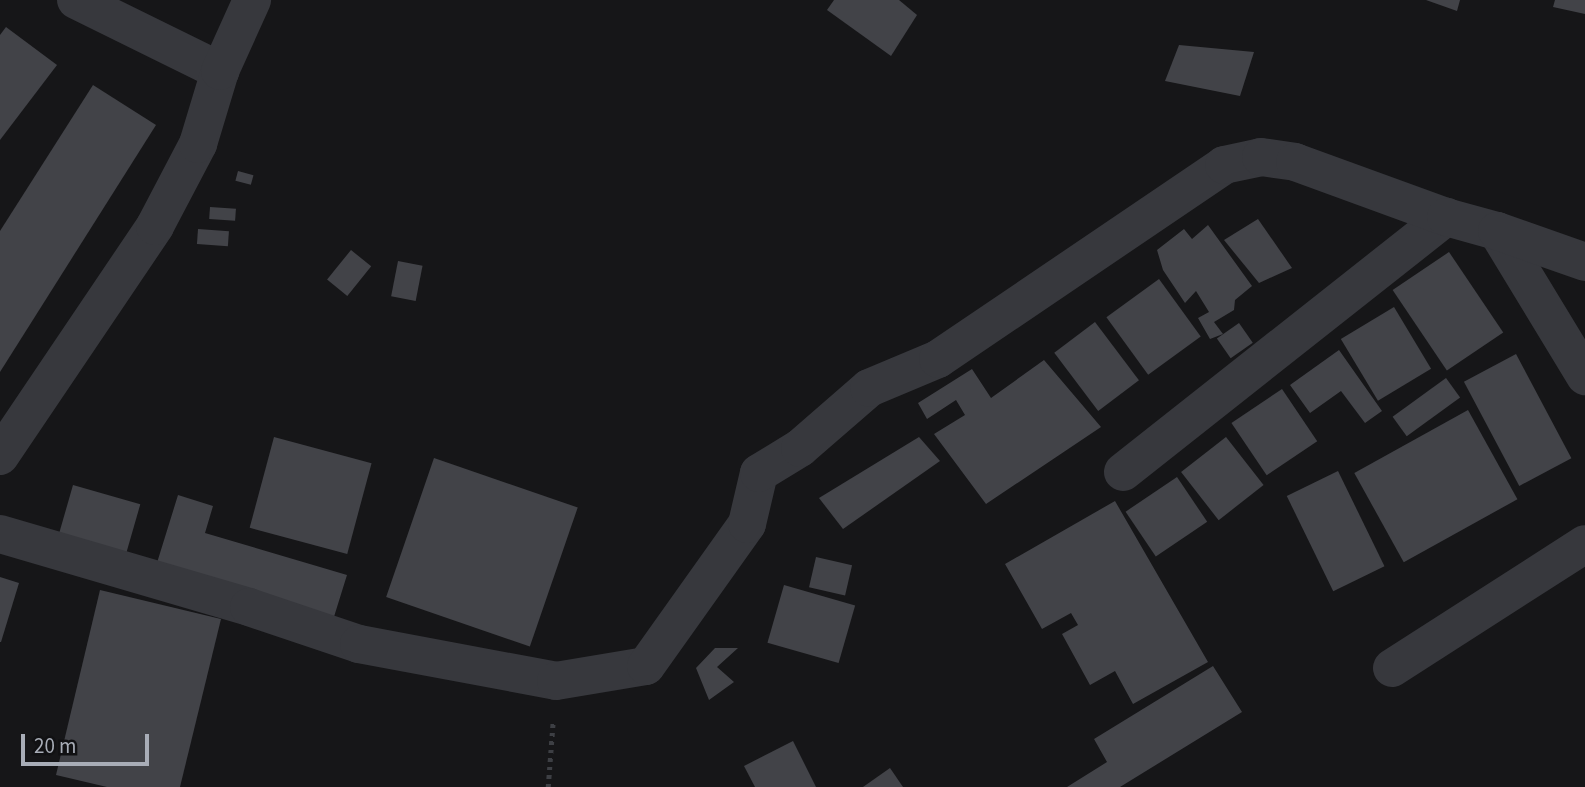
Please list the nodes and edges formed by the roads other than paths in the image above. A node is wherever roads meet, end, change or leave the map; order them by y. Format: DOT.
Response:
graph roads {
  1 [pos="76,0"];
  2 [pos="252,0"];
  3 [pos="220,71"];
  4 [pos="1446,217"];
  5 [pos="1497,230"];
  6 [pos="1585,262"];
  7 [pos="1585,376"];
  8 [pos="0,456"];
  9 [pos="1123,472"];
  10 [pos="0,534"];
  11 [pos="1585,544"];
  12 [pos="1392,668"];
  1 -- 3 [label="street"];
  2 -- 3 [label="street"];
  3 -- 8 [label="street"];
  4 -- 5 [label="street"];
  4 -- 9 [label="street"];
  4 -- 10 [label="street"];
  5 -- 6 [label="street"];
  5 -- 7 [label="street"];
  11 -- 12 [label="street"];
}
